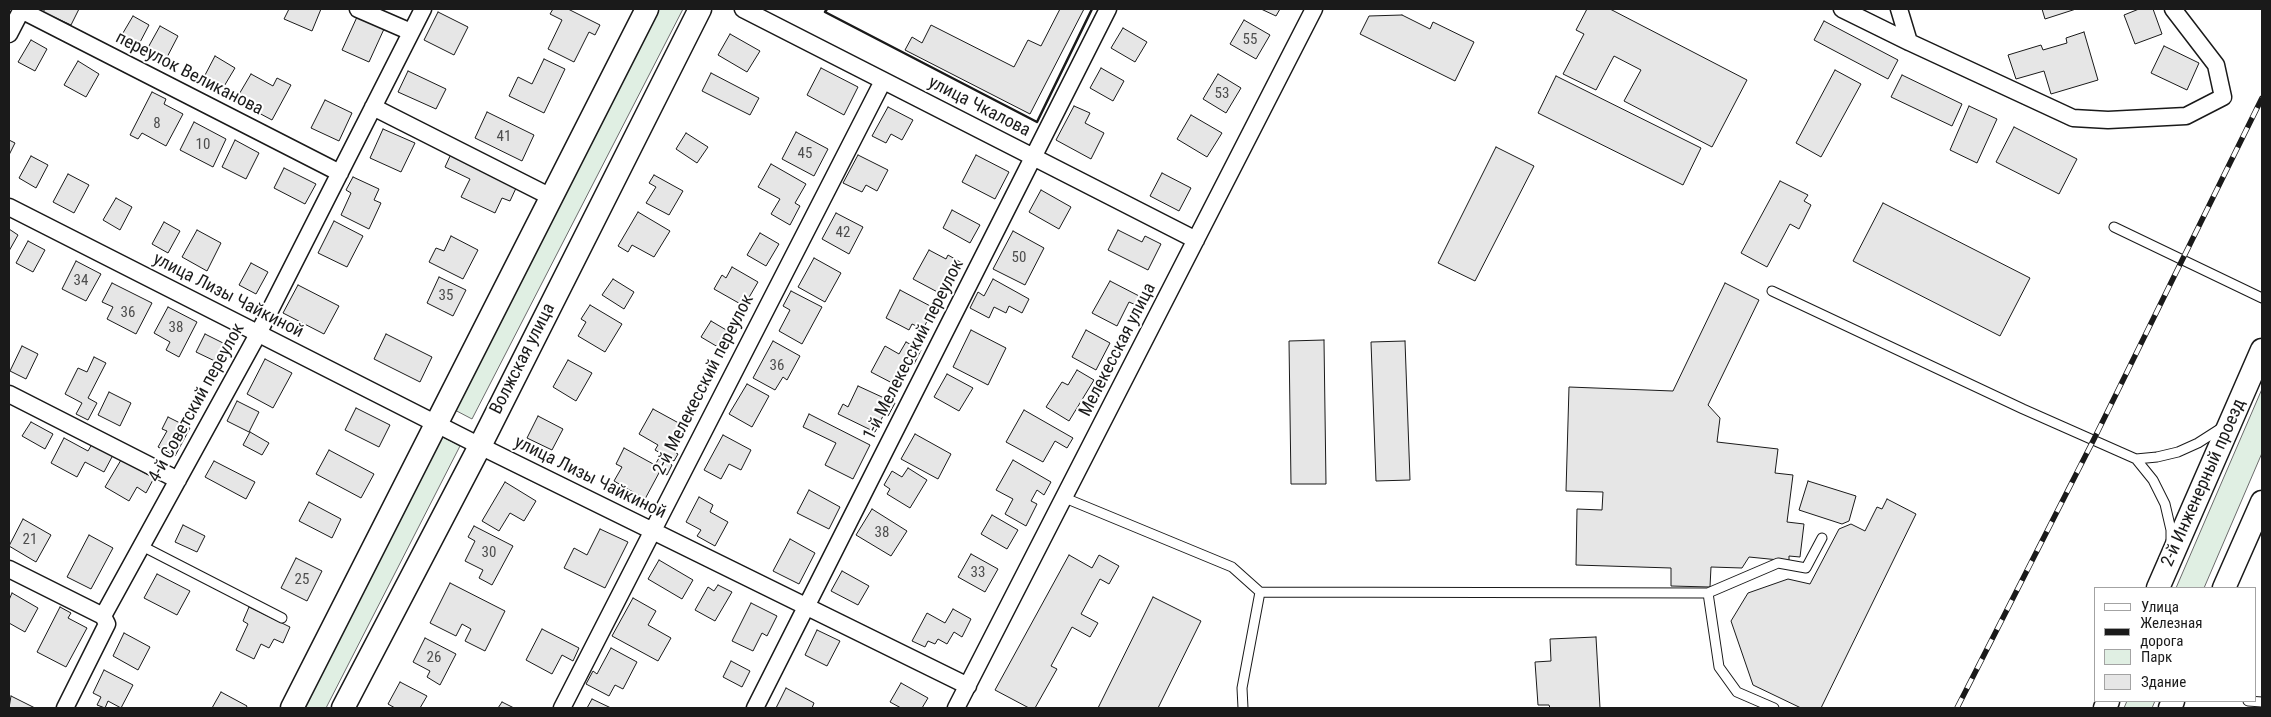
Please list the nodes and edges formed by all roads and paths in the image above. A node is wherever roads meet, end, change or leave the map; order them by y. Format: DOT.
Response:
graph roads {
  1 [pos="21,9"];
  2 [pos="358,9"];
  3 [pos="423,9"];
  4 [pos="647,9"];
  5 [pos="700,9"];
  6 [pos="743,9"];
  7 [pos="1108,9"];
  8 [pos="1314,9"];
  9 [pos="1842,9"];
  10 [pos="1899,9"];
  11 [pos="2173,9"];
  12 [pos="411,32"];
  13 [pos="9,34"];
  14 [pos="1908,42"];
  15 [pos="884,80"];
  16 [pos="373,107"];
  17 [pos="1034,157"];
  18 [pos="340,173"];
  19 [pos="551,197"];
  20 [pos="9,207"];
  21 [pos="2114,227"];
  22 [pos="1196,240"];
  23 [pos="1772,291"];
  24 [pos="2262,298"];
  25 [pos="258,334"];
  26 [pos="2262,350"];
  27 [pos="9,394"];
  28 [pos="2232,418"];
  29 [pos="436,424"];
  30 [pos="480,446"];
  31 [pos="2136,459"];
  32 [pos="178,480"];
  33 [pos="1065,498"];
  34 [pos="2262,502"];
  35 [pos="652,530"];
  36 [pos="1822,538"];
  37 [pos="142,546"];
  38 [pos="2172,557"];
  39 [pos="9,569"];
  40 [pos="2158,587"];
  41 [pos="2224,587"];
  42 [pos="1260,592"];
  43 [pos="1708,593"];
  44 [pos="807,607"];
  45 [pos="103,616"];
  46 [pos="282,618"];
  47 [pos="968,686"];
  48 [pos="1756,704"];
  49 [pos="65,708"];
  50 [pos="292,708"];
  51 [pos="344,708"];
  52 [pos="562,708"];
  53 [pos="755,708"];
  54 [pos="956,708"];
  55 [pos="1243,708"];
  56 [pos="1774,708"];
  1 -- 13 [label="street"];
  1 -- 18 [label="street, переулок Великанова"];
  2 -- 12 [label="street"];
  3 -- 12 [label="street, 4-й Советский переулок"];
  4 -- 19 [label="main road"];
  5 -- 30 [label="main road, Волжская улица"];
  6 -- 15 [label="street, улица Чкалова"];
  7 -- 17 [label="street, 1-й Мелекесский переулок"];
  8 -- 22 [label="street, Мелекесская улица"];
  9 -- 14 [label="street"];
  10 -- 14 [label="street"];
  11 -- 14 [label="street"];
  12 -- 16 [label="street, 4-й Советский переулок"];
  15 -- 17 [label="street, улица Чкалова"];
  15 -- 35 [label="street, 2-й Мелекесский переулок"];
  16 -- 18 [label="street, 4-й Советский переулок"];
  16 -- 19 [label="street"];
  17 -- 22 [label="street, улица Чкалова"];
  17 -- 44 [label="street, 1-й Мелекесский переулок"];
  18 -- 25 [label="street, 4-й Советский переулок"];
  19 -- 29 [label="main road"];
  20 -- 25 [label="street, улица Лизы Чайкиной"];
  21 -- 24 [label="lane"];
  22 -- 33 [label="street, Мелекесская улица"];
  23 -- 31 [label="lane"];
  25 -- 29 [label="street, улица Лизы Чайкиной"];
  25 -- 32 [label="street, 4-й Советский переулок"];
  26 -- 28 [label="main road, 2-й Инженерный проезд"];
  27 -- 32 [label="street"];
  28 -- 31 [label="lane"];
  28 -- 38 [label="main road, 2-й Инженерный проезд"];
  29 -- 30 [label="street, улица Лизы Чайкиной"];
  29 -- 50 [label="main road"];
  30 -- 35 [label="street, улица Лизы Чайкиной"];
  30 -- 51 [label="main road, Волжская улица"];
  31 -- 38 [label="lane"];
  32 -- 37 [label="street, 4-й Советский переулок"];
  33 -- 42 [label="lane"];
  33 -- 47 [label="street, Мелекесская улица"];
  34 -- 41 [label="main road"];
  35 -- 44 [label="street, улица Лизы Чайкиной"];
  35 -- 52 [label="street, 2-й Мелекесский переулок"];
  36 -- 43 [label="lane"];
  37 -- 45 [label="street, 4-й Советский переулок"];
  37 -- 46 [label="lane"];
  38 -- 40 [label="main road, 2-й Инженерный проезд"];
  39 -- 45 [label="street"];
  42 -- 43 [label="lane"];
  42 -- 55 [label="lane"];
  43 -- 48 [label="lane"];
  44 -- 47 [label="street, улица Лизы Чайкиной"];
  44 -- 53 [label="street, 1-й Мелекесский переулок"];
  45 -- 49 [label="street, 4-й Советский переулок"];
  47 -- 54 [label="street, Мелекесская улица"];
  48 -- 56 [label="lane"];
}
